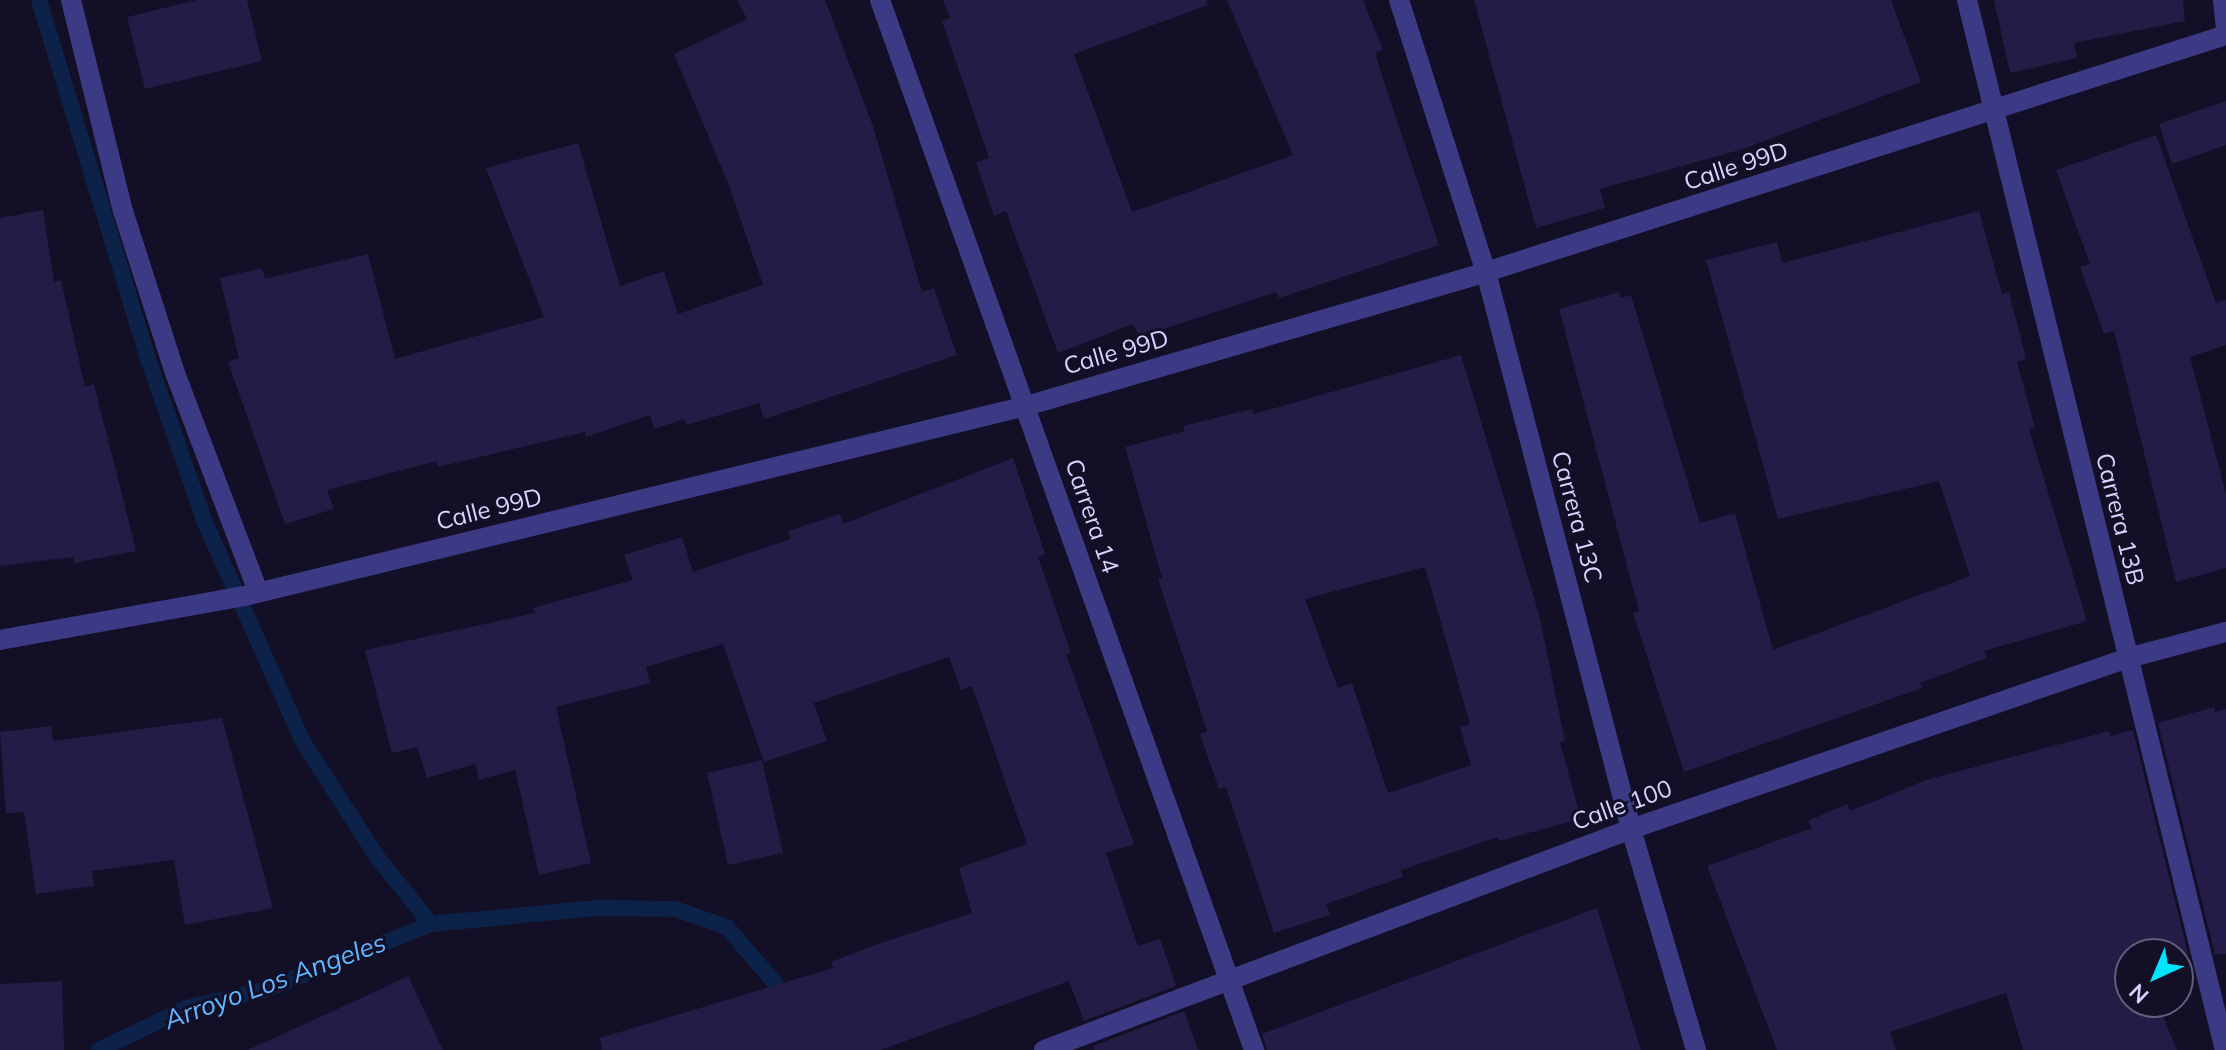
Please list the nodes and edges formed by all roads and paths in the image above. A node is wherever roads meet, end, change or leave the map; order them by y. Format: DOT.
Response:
graph roads {
  1 [pos="71,0"];
  2 [pos="880,0"];
  3 [pos="1399,0"];
  4 [pos="1967,0"];
  5 [pos="2223,0"];
  6 [pos="2226,32"];
  7 [pos="1992,113"];
  8 [pos="1486,272"];
  9 [pos="1026,406"];
  10 [pos="251,594"];
  11 [pos="2226,632"];
  12 [pos="0,640"];
  13 [pos="2128,658"];
  14 [pos="1631,829"];
  15 [pos="1227,980"];
  16 [pos="1044,1050"];
  17 [pos="1254,1050"];
  18 [pos="1696,1050"];
  19 [pos="2225,1050"];
  1 -- 10 [label="street"];
  2 -- 9 [label="street, Carrera 14"];
  3 -- 8 [label="street, Carrera 13C"];
  4 -- 7 [label="street, Carrera 13B"];
  5 -- 6 [label="street"];
  6 -- 7 [label="street, Calle 99D"];
  7 -- 8 [label="street, Calle 99D"];
  7 -- 13 [label="street, Carrera 13B"];
  8 -- 9 [label="street, Calle 99D"];
  8 -- 14 [label="street, Carrera 13C"];
  9 -- 10 [label="street, Calle 99D"];
  9 -- 15 [label="street, Carrera 14"];
  10 -- 12 [label="street, Calle 99D"];
  11 -- 13 [label="street, Calle 100"];
  13 -- 14 [label="street, Calle 100"];
  13 -- 19 [label="street, Carrera 13B"];
  14 -- 15 [label="street, Calle 100"];
  14 -- 18 [label="street, Carrera 13C"];
  15 -- 16 [label="street, Calle 100"];
  15 -- 17 [label="street, Carrera 14"];
}
